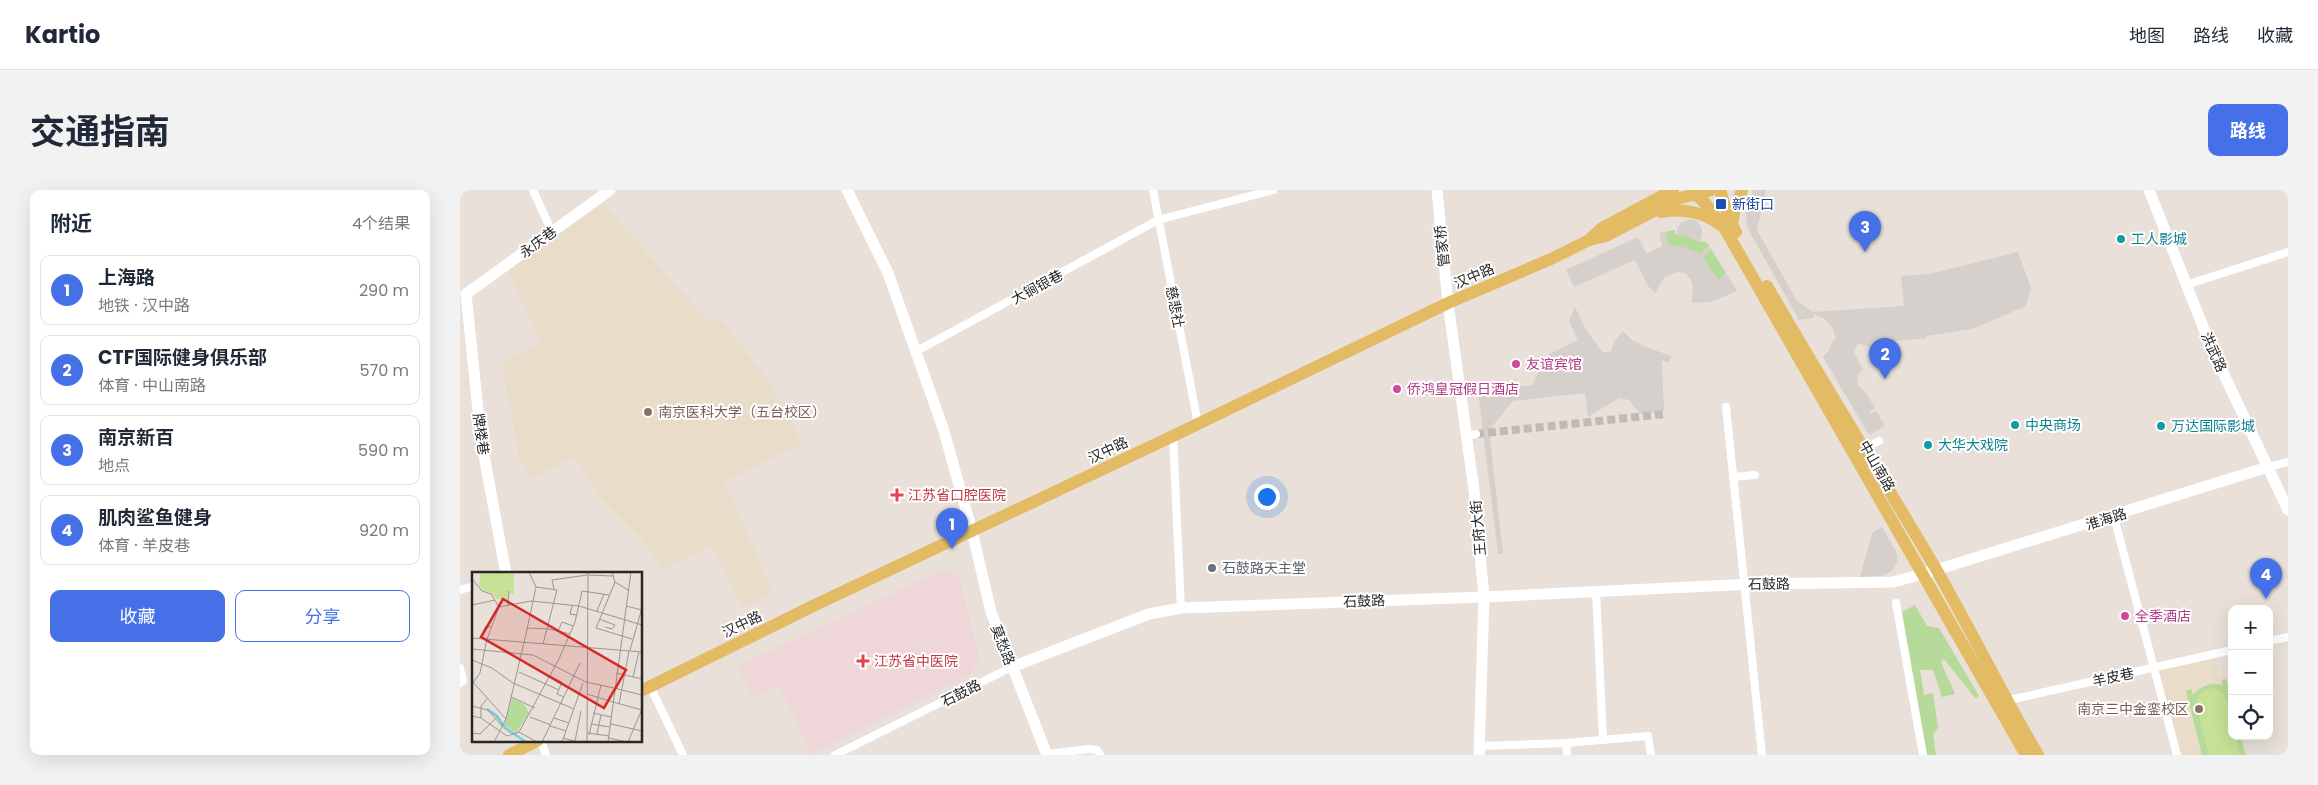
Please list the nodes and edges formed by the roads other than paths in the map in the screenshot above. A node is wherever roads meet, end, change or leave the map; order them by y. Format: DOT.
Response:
graph roads {
  1 [pos="533,190"];
  2 [pos="610,190"];
  3 [pos="848,190"];
  4 [pos="1153,190"];
  5 [pos="1273,190"];
  6 [pos="1436,190"];
  7 [pos="1661,190"];
  8 [pos="1673,190"];
  9 [pos="1711,190"];
  10 [pos="1720,190"];
  11 [pos="1742,190"];
  12 [pos="2149,190"];
  13 [pos="1694,192"];
  14 [pos="1648,209"];
  15 [pos="1158,220"];
  16 [pos="1729,227"];
  17 [pos="552,232"];
  18 [pos="2288,252"];
  19 [pos="2186,284"];
  20 [pos="463,292"];
  21 [pos="1448,303"];
  22 [pos="915,352"];
  23 [pos="1726,407"];
  24 [pos="1198,424"];
  25 [pos="1173,436"];
  26 [pos="1879,441"];
  27 [pos="1863,449"];
  28 [pos="2288,462"];
  29 [pos="2268,467"];
  30 [pos="1755,474"];
  31 [pos="1733,477"];
  32 [pos="2288,510"];
  33 [pos="2114,517"];
  34 [pos="972,531"];
  35 [pos="1936,570"];
  36 [pos="506,572"];
  37 [pos="1923,574"];
  38 [pos="1744,584"];
  39 [pos="1596,590"];
  40 [pos="1484,597"];
  41 [pos="1896,603"];
  42 [pos="1181,608"];
  43 [pos="2288,637"];
  44 [pos="2273,640"];
  45 [pos="2228,651"];
  46 [pos="1012,667"];
  47 [pos="460,668"];
  48 [pos="2155,668"];
  49 [pos="460,683"];
  50 [pos="646,688"];
  51 [pos="2001,702"];
  52 [pos="1603,740"];
  53 [pos="537,742"];
  54 [pos="540,742"];
  55 [pos="1566,743"];
  56 [pos="1479,751"];
  57 [pos="509,755"];
  58 [pos="546,755"];
  59 [pos="684,755"];
  60 [pos="835,755"];
  61 [pos="1047,755"];
  62 [pos="1100,755"];
  63 [pos="1567,755"];
  64 [pos="1651,755"];
  65 [pos="1762,755"];
  66 [pos="1923,755"];
  67 [pos="2026,755"];
  68 [pos="2038,755"];
  69 [pos="2177,755"];
  1 -- 17 [label="street"];
  2 -- 17 [label="street, 永庆巷"];
  3 -- 22 [label="street, 莫愁路"];
  4 -- 15 [label="street, 慈悲社"];
  5 -- 15 [label="street, 大锏银巷"];
  6 -- 21 [label="street, 管家桥"];
  7 -- 14 [label="main road"];
  8 -- 14 [label="main road, 汉中路"];
  9 -- 13 [label="main road, 汉中路"];
  10 -- 16 [label="main road, 中山南路"];
  11 -- 16 [label="main road"];
  12 -- 19 [label="street, 洪武路"];
  13 -- 14 [label="main road, 汉中路"];
  13 -- 16 [label="main road, 中山南路"];
  14 -- 16 [label="main road"];
  14 -- 21 [label="main road, 汉中路"];
  15 -- 22 [label="street, 大锏银巷"];
  15 -- 24 [label="street, 慈悲社"];
  16 -- 27 [label="main road, 中山南路"];
  16 -- 37 [label="main road, 中山南路"];
  17 -- 20 [label="street, 永庆巷"];
  18 -- 19 [label="street"];
  19 -- 29 [label="street, 洪武路"];
  20 -- 36 [label="street, 牌楼巷"];
  21 -- 24 [label="main road, 汉中路"];
  21 -- 40 [label="street, 王府大街"];
  22 -- 34 [label="street, 莫愁路"];
  23 -- 31 [label="street"];
  24 -- 25 [label="main road, 汉中路"];
  25 -- 34 [label="main road, 汉中路"];
  25 -- 42 [label="street"];
  26 -- 27 [label="street"];
  27 -- 35 [label="main road, 中山南路"];
  28 -- 29 [label="street, 淮海路"];
  29 -- 32 [label="street, 洪武路"];
  29 -- 33 [label="street, 淮海路"];
  30 -- 31 [label="street"];
  31 -- 38 [label="street"];
  33 -- 35 [label="street, 淮海路"];
  33 -- 48 [label="street"];
  34 -- 46 [label="street, 莫愁路"];
  34 -- 50 [label="main road, 汉中路"];
  35 -- 37 [label="street, 淮海路"];
  35 -- 51 [label="main road, 中山南路"];
  37 -- 38 [label="street, 石鼓路"];
  37 -- 51 [label="main road, 中山南路"];
  38 -- 39 [label="street, 石鼓路"];
  38 -- 65 [label="street"];
  39 -- 40 [label="street, 石鼓路"];
  39 -- 52 [label="street"];
  40 -- 42 [label="street, 石鼓路"];
  40 -- 56 [label="street, 王府大街"];
  41 -- 66 [label="street"];
  42 -- 46 [label="street, 石鼓路"];
  43 -- 44 [label="street"];
  45 -- 48 [label="street, 羊皮巷"];
  46 -- 60 [label="street, 石鼓路"];
  46 -- 61 [label="street, 莫愁路"];
  47 -- 49 [label="street"];
  48 -- 51 [label="street, 羊皮巷"];
  48 -- 69 [label="street"];
  50 -- 59 [label="street"];
  51 -- 67 [label="main road, 中山南路"];
  51 -- 68 [label="main road, 中山南路"];
  52 -- 55 [label="street"];
  52 -- 64 [label="street"];
  53 -- 57 [label="main road"];
  54 -- 58 [label="street"];
  55 -- 56 [label="street"];
  55 -- 63 [label="street"];
  61 -- 62 [label="street"];
}
